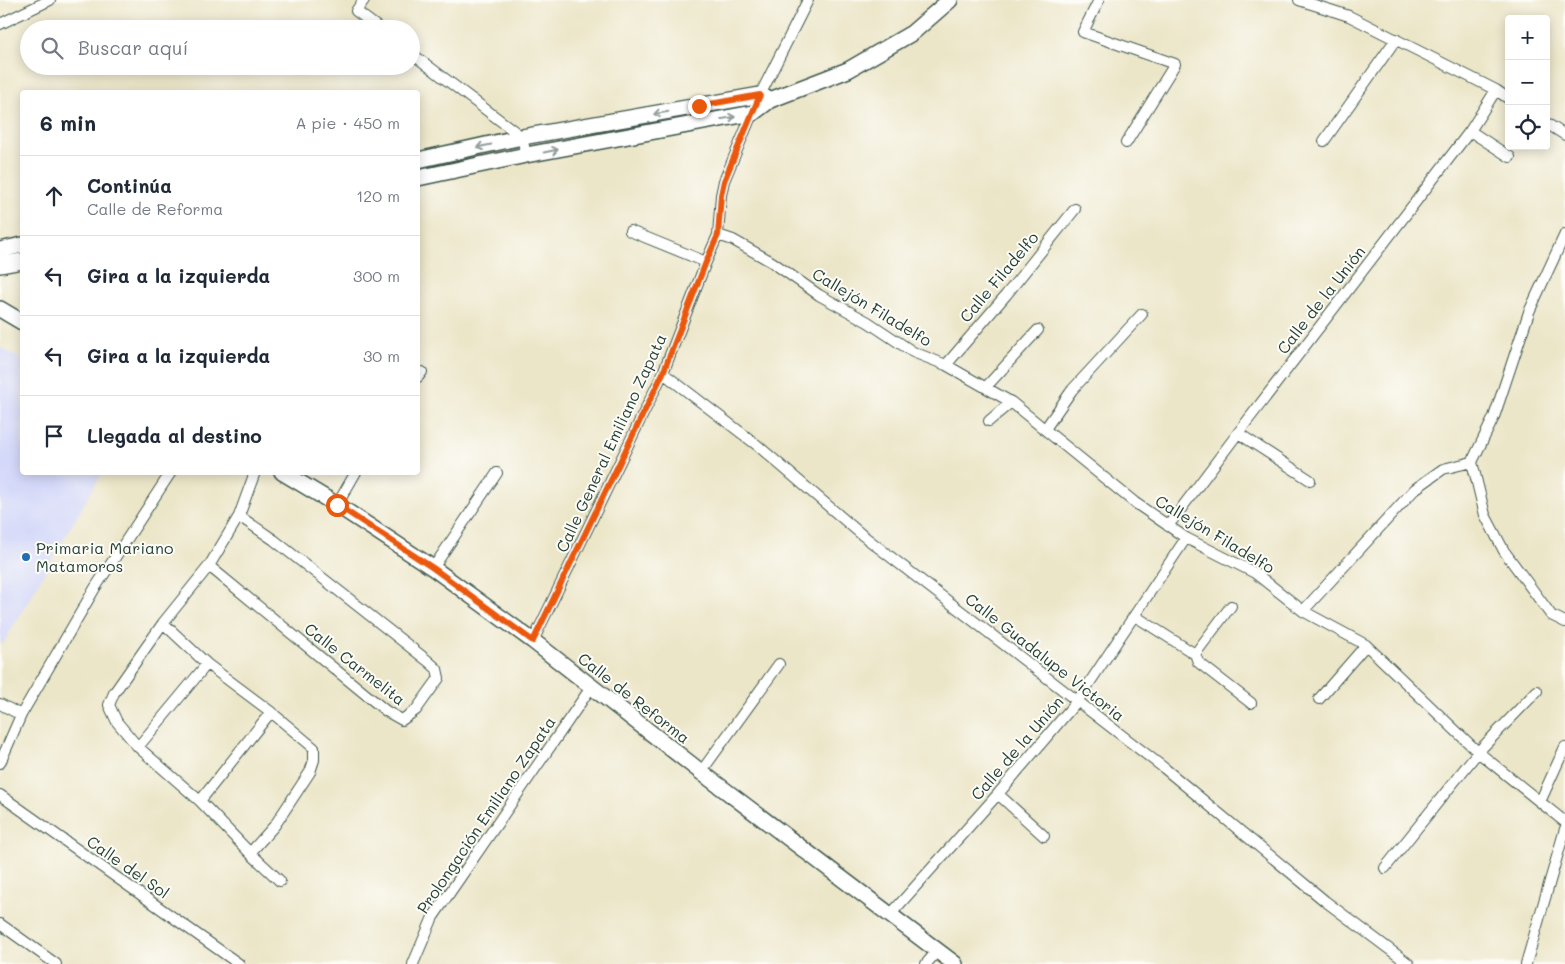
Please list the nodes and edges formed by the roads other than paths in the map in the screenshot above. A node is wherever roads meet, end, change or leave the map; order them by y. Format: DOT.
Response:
graph roads {
  1 [pos="50,0"];
  2 [pos="364,0"];
  3 [pos="808,0"];
  4 [pos="950,0"];
  5 [pos="1099,0"];
  6 [pos="1299,0"];
  7 [pos="368,20"];
  8 [pos="0,24"];
  9 [pos="1396,39"];
  10 [pos="420,60"];
  11 [pos="1496,90"];
  12 [pos="1505,96"];
  13 [pos="765,97"];
  14 [pos="753,113"];
  15 [pos="1550,126"];
  16 [pos="1470,131"];
  17 [pos="1565,135"];
  18 [pos="522,137"];
  19 [pos="1324,141"];
  20 [pos="1126,143"];
  21 [pos="526,155"];
  22 [pos="1510,157"];
  23 [pos="420,160"];
  24 [pos="420,178"];
  25 [pos="1075,209"];
  26 [pos="630,231"];
  27 [pos="1565,234"];
  28 [pos="718,235"];
  29 [pos="20,245"];
  30 [pos="0,250"];
  31 [pos="20,261"];
  32 [pos="706,262"];
  33 [pos="0,265"];
  34 [pos="0,309"];
  35 [pos="1142,314"];
  36 [pos="20,321"];
  37 [pos="1038,330"];
  38 [pos="946,365"];
  39 [pos="663,373"];
  40 [pos="986,387"];
  41 [pos="1011,402"];
  42 [pos="989,421"];
  43 [pos="1045,429"];
  44 [pos="1238,433"];
  45 [pos="1472,462"];
  46 [pos="497,473"];
  47 [pos="170,475"];
  48 [pos="254,475"];
  49 [pos="287,475"];
  50 [pos="354,475"];
  51 [pos="1310,480"];
  52 [pos="337,505"];
  53 [pos="239,516"];
  54 [pos="1168,526"];
  55 [pos="1186,538"];
  56 [pos="209,566"];
  57 [pos="433,568"];
  58 [pos="1231,606"];
  59 [pos="1303,611"];
  60 [pos="1135,616"];
  61 [pos="1565,622"];
  62 [pos="163,623"];
  63 [pos="533,641"];
  64 [pos="1366,645"];
  65 [pos="1194,654"];
  66 [pos="207,664"];
  67 [pos="779,664"];
  68 [pos="592,686"];
  69 [pos="1537,690"];
  70 [pos="1319,699"];
  71 [pos="1078,700"];
  72 [pos="1251,703"];
  73 [pos="0,704"];
  74 [pos="271,712"];
  75 [pos="21,715"];
  76 [pos="138,747"];
  77 [pos="1565,747"];
  78 [pos="1478,752"];
  79 [pos="0,763"];
  80 [pos="701,772"];
  81 [pos="998,794"];
  82 [pos="0,795"];
  83 [pos="200,801"];
  84 [pos="1540,802"];
  85 [pos="1565,822"];
  86 [pos="1565,829"];
  87 [pos="1044,836"];
  88 [pos="250,853"];
  89 [pos="1385,868"];
  90 [pos="280,881"];
  91 [pos="890,915"];
  92 [pos="0,924"];
  93 [pos="938,950"];
  94 [pos="56,964"];
  95 [pos="239,964"];
  96 [pos="413,964"];
  97 [pos="926,964"];
  98 [pos="955,964"];
  99 [pos="1409,964"];
  100 [pos="1526,964"];
  1 -- 8 [label="street"];
  2 -- 7 [label="street"];
  3 -- 13 [label="street"];
  4 -- 13 [label="street"];
  5 -- 20 [label="street"];
  6 -- 9 [label="street"];
  9 -- 11 [label="street"];
  9 -- 19 [label="street"];
  10 -- 18 [label="street"];
  11 -- 12 [label="street"];
  11 -- 16 [label="street, Calle de la Unión"];
  13 -- 14 [label="street"];
  13 -- 18 [label="street, one-way"];
  21 -- 14 [label="street, one-way"];
  14 -- 28 [label="street, Calle General Emiliano Zapata"];
  15 -- 17 [label="street"];
  16 -- 22 [label="street"];
  16 -- 44 [label="street, Calle de la Unión"];
  18 -- 21 [label="street"];
  18 -- 23 [label="street, one-way"];
  21 -- 24 [label="street"];
  25 -- 38 [label="street, Calle Filadelfo"];
  26 -- 32 [label="street"];
  27 -- 45 [label="street"];
  28 -- 32 [label="street, Calle General Emiliano Zapata"];
  28 -- 38 [label="street, Callejón Filadelfo"];
  29 -- 30 [label="street"];
  31 -- 33 [label="street"];
  32 -- 39 [label="street, Calle General Emiliano Zapata"];
  34 -- 36 [label="street"];
  35 -- 43 [label="street"];
  37 -- 40 [label="street"];
  38 -- 40 [label="street, Callejón Filadelfo"];
  39 -- 63 [label="street, Calle General Emiliano Zapata"];
  39 -- 71 [label="street, Calle Guadalupe Victoria"];
  40 -- 41 [label="street, Callejón Filadelfo"];
  41 -- 42 [label="street"];
  41 -- 43 [label="street, Callejón Filadelfo"];
  43 -- 54 [label="street, Callejón Filadelfo"];
  44 -- 51 [label="street"];
  44 -- 54 [label="street, Calle de la Unión"];
  45 -- 59 [label="street"];
  45 -- 61 [label="street"];
  46 -- 57 [label="street"];
  47 -- 75 [label="street"];
  48 -- 53 [label="street"];
  49 -- 52 [label="street, Calle de Reforma"];
  50 -- 52 [label="street"];
  52 -- 57 [label="street, Calle de Reforma"];
  53 -- 56 [label="street"];
  53 -- 56 [label="street, Calle Carmelita"];
  54 -- 55 [label="street, Callejón Filadelfo"];
  55 -- 59 [label="street, Callejón Filadelfo"];
  55 -- 60 [label="street, Calle de la Unión"];
  56 -- 62 [label="street"];
  57 -- 63 [label="street, Calle de Reforma"];
  58 -- 65 [label="street"];
  59 -- 64 [label="street, Callejón Filadelfo"];
  60 -- 65 [label="street"];
  60 -- 71 [label="street, Calle de la Unión"];
  62 -- 66 [label="street"];
  62 -- 76 [label="street"];
  63 -- 68 [label="street, Calle de Reforma"];
  64 -- 70 [label="street"];
  64 -- 78 [label="street, Callejón Filadelfo"];
  65 -- 72 [label="street"];
  66 -- 74 [label="street"];
  66 -- 76 [label="street"];
  67 -- 80 [label="street"];
  68 -- 80 [label="street, Calle de Reforma"];
  68 -- 96 [label="street, Prolongación Emiliano Zapata"];
  69 -- 78 [label="street"];
  71 -- 81 [label="street, Calle de la Unión"];
  71 -- 99 [label="street, Calle Guadalupe Victoria"];
  73 -- 75 [label="street"];
  74 -- 83 [label="street"];
  74 -- 88 [label="street"];
  75 -- 79 [label="street"];
  76 -- 83 [label="street"];
  77 -- 84 [label="street"];
  78 -- 84 [label="street, Callejón Filadelfo"];
  78 -- 89 [label="street"];
  80 -- 91 [label="street, Calle de Reforma"];
  81 -- 87 [label="street"];
  81 -- 91 [label="street, Calle de la Unión"];
  82 -- 95 [label="street, Calle del Sol"];
  83 -- 88 [label="street"];
  84 -- 85 [label="street, Callejón Filadelfo"];
  86 -- 100 [label="street"];
  88 -- 90 [label="street"];
  91 -- 93 [label="street, Calle de Reforma"];
  92 -- 94 [label="street"];
  93 -- 97 [label="street"];
  93 -- 98 [label="street, Calle de Reforma"];
}
